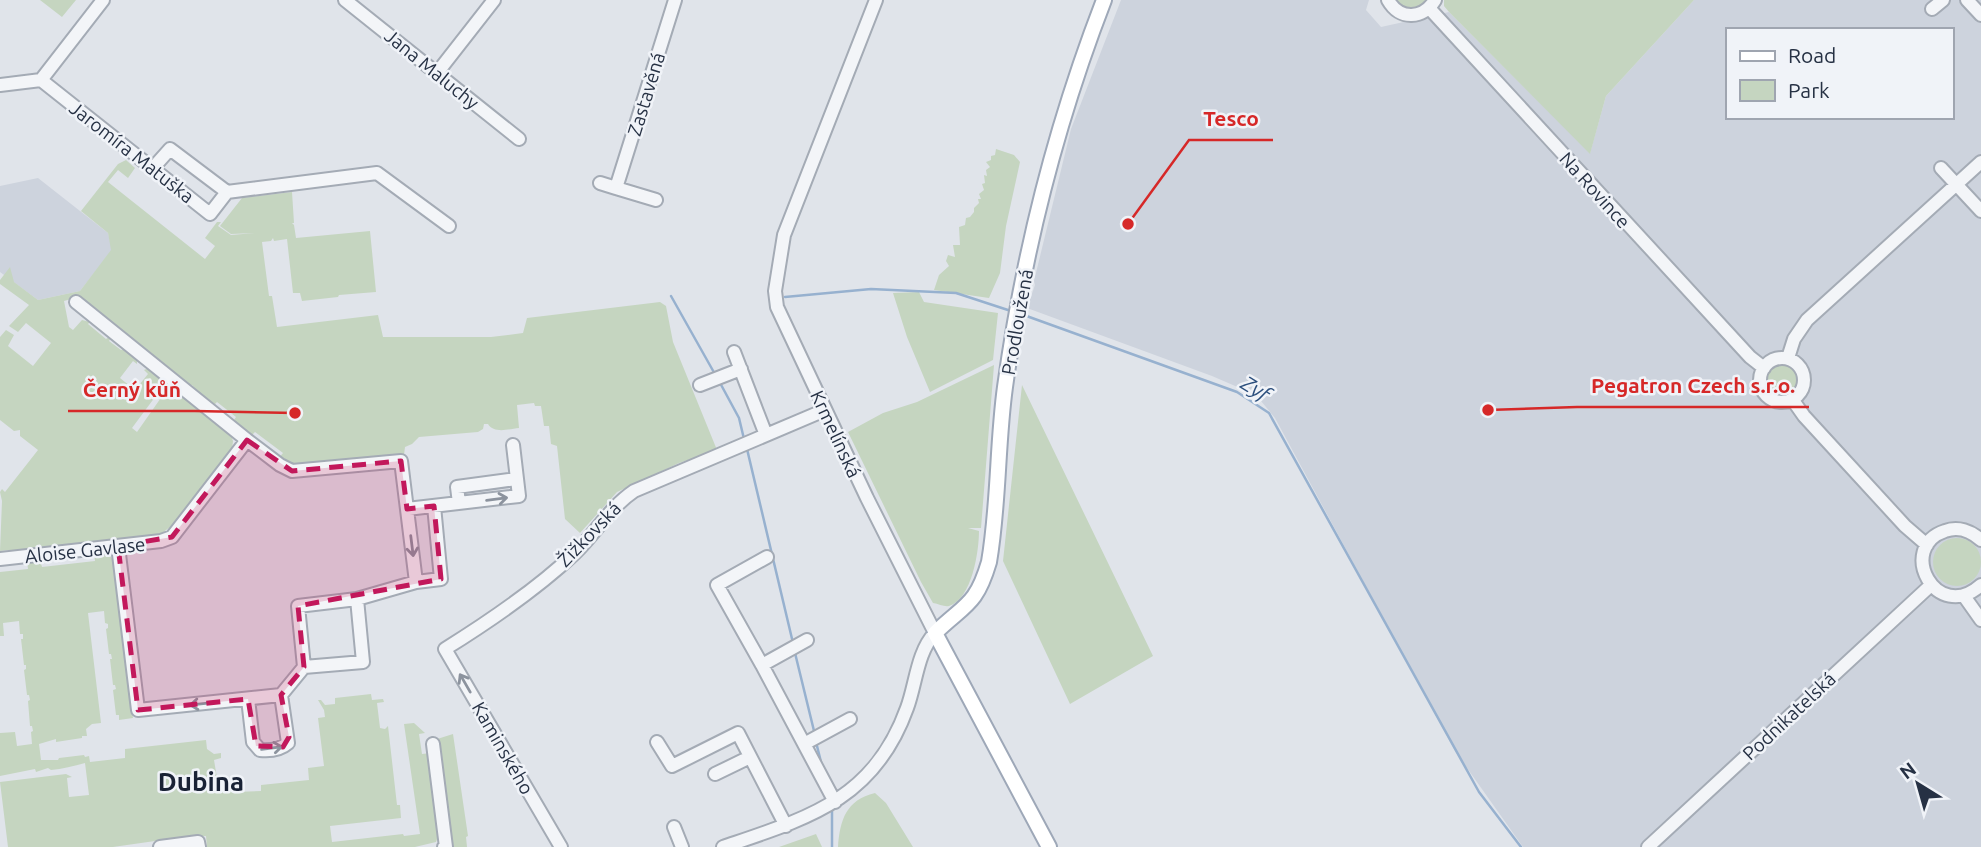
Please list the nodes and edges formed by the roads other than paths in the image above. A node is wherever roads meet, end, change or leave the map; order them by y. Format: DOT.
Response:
graph roads {
  1 [pos="103,0"];
  2 [pos="345,0"];
  3 [pos="494,0"];
  4 [pos="675,0"];
  5 [pos="876,0"];
  6 [pos="1104,0"];
  7 [pos="1388,0"];
  8 [pos="1943,0"];
  9 [pos="1967,0"];
  10 [pos="1432,4"];
  11 [pos="1932,9"];
  12 [pos="1981,15"];
  13 [pos="437,73"];
  14 [pos="41,80"];
  15 [pos="0,85"];
  16 [pos="519,139"];
  17 [pos="1981,162"];
  18 [pos="153,168"];
  19 [pos="1941,168"];
  20 [pos="600,183"];
  21 [pos="1957,185"];
  22 [pos="617,188"];
  23 [pos="227,192"];
  24 [pos="656,200"];
  25 [pos="1981,212"];
  26 [pos="449,226"];
  27 [pos="76,302"];
  28 [pos="734,352"];
  29 [pos="1788,358"];
  30 [pos="1764,368"];
  31 [pos="741,369"];
  32 [pos="700,385"];
  33 [pos="1792,399"];
  34 [pos="825,410"];
  35 [pos="766,435"];
  36 [pos="247,440"];
  37 [pos="513,445"];
  38 [pos="434,506"];
  39 [pos="407,509"];
  40 [pos="1981,540"];
  41 [pos="1927,545"];
  42 [pos="118,546"];
  43 [pos="766,557"];
  44 [pos="0,559"];
  45 [pos="416,582"];
  46 [pos="1930,585"];
  47 [pos="1981,585"];
  48 [pos="1964,596"];
  49 [pos="357,599"];
  50 [pos="1981,620"];
  51 [pos="935,633"];
  52 [pos="807,640"];
  53 [pos="445,649"];
  54 [pos="762,665"];
  55 [pos="304,667"];
  56 [pos="281,695"];
  57 [pos="248,699"];
  58 [pos="850,719"];
  59 [pos="657,742"];
  60 [pos="433,744"];
  61 [pos="804,744"];
  62 [pos="750,757"];
  63 [pos="715,774"];
  64 [pos="835,802"];
  65 [pos="786,826"];
  66 [pos="674,827"];
  67 [pos="160,847"];
  68 [pos="199,847"];
  69 [pos="444,847"];
  70 [pos="561,847"];
  71 [pos="682,847"];
  72 [pos="723,847"];
  73 [pos="1049,847"];
  74 [pos="1648,847"];
  1 -- 14 [label="street"];
  2 -- 13 [label="street, Jana Maluchy"];
  3 -- 13 [label="street"];
  4 -- 22 [label="street, Zastavěná"];
  5 -- 34 [label="street, Krmelínská"];
  6 -- 51 [label="main road, Prodloužená"];
  7 -- 10 [label="street, Na Rovince"];
  8 -- 11 [label="street"];
  9 -- 12 [label="street"];
  10 -- 30 [label="street, Na Rovince"];
  13 -- 16 [label="street, Jana Maluchy"];
  14 -- 15 [label="street"];
  14 -- 18 [label="street, Jaromíra Matuška"];
  17 -- 21 [label="street"];
  18 -- 23 [label="street"];
  18 -- 23 [label="street, Jaromíra Matuška"];
  19 -- 21 [label="street"];
  20 -- 22 [label="street"];
  21 -- 25 [label="street"];
  21 -- 29 [label="street"];
  22 -- 24 [label="street"];
  23 -- 26 [label="street, Jaromíra Matuška"];
  27 -- 36 [label="street"];
  28 -- 31 [label="street"];
  29 -- 30 [label="street"];
  29 -- 33 [label="street"];
  30 -- 33 [label="street"];
  31 -- 32 [label="street"];
  31 -- 35 [label="street"];
  33 -- 41 [label="street"];
  34 -- 35 [label="street, Žižkovská"];
  34 -- 51 [label="street, Krmelínská"];
  35 -- 53 [label="street, Žižkovská"];
  36 -- 39 [label="street"];
  36 -- 42 [label="street, Aloise Gavlase"];
  37 -- 38 [label="street"];
  38 -- 39 [label="street"];
  38 -- 45 [label="street"];
  39 -- 45 [label="street, one-way"];
  40 -- 41 [label="street"];
  41 -- 46 [label="street"];
  42 -- 44 [label="street, Aloise Gavlase"];
  57 -- 42 [label="street, one-way"];
  43 -- 54 [label="street"];
  45 -- 49 [label="street"];
  46 -- 48 [label="street"];
  46 -- 74 [label="street, Podnikatelská"];
  47 -- 48 [label="street"];
  48 -- 50 [label="street"];
  49 -- 55 [label="street"];
  49 -- 55 [label="street"];
  51 -- 64 [label="street"];
  51 -- 73 [label="main road, Krmelínská"];
  52 -- 54 [label="street"];
  70 -- 53 [label="street, Kaminského, one-way"];
  54 -- 61 [label="street"];
  55 -- 56 [label="street"];
  56 -- 57 [label="street"];
  57 -- 56 [label="street, one-way"];
  58 -- 61 [label="street"];
  59 -- 62 [label="street"];
  60 -- 69 [label="street"];
  61 -- 64 [label="street"];
  62 -- 63 [label="street"];
  62 -- 65 [label="street"];
  64 -- 65 [label="street"];
  65 -- 72 [label="street"];
  66 -- 71 [label="street"];
  67 -- 68 [label="street"];
}
